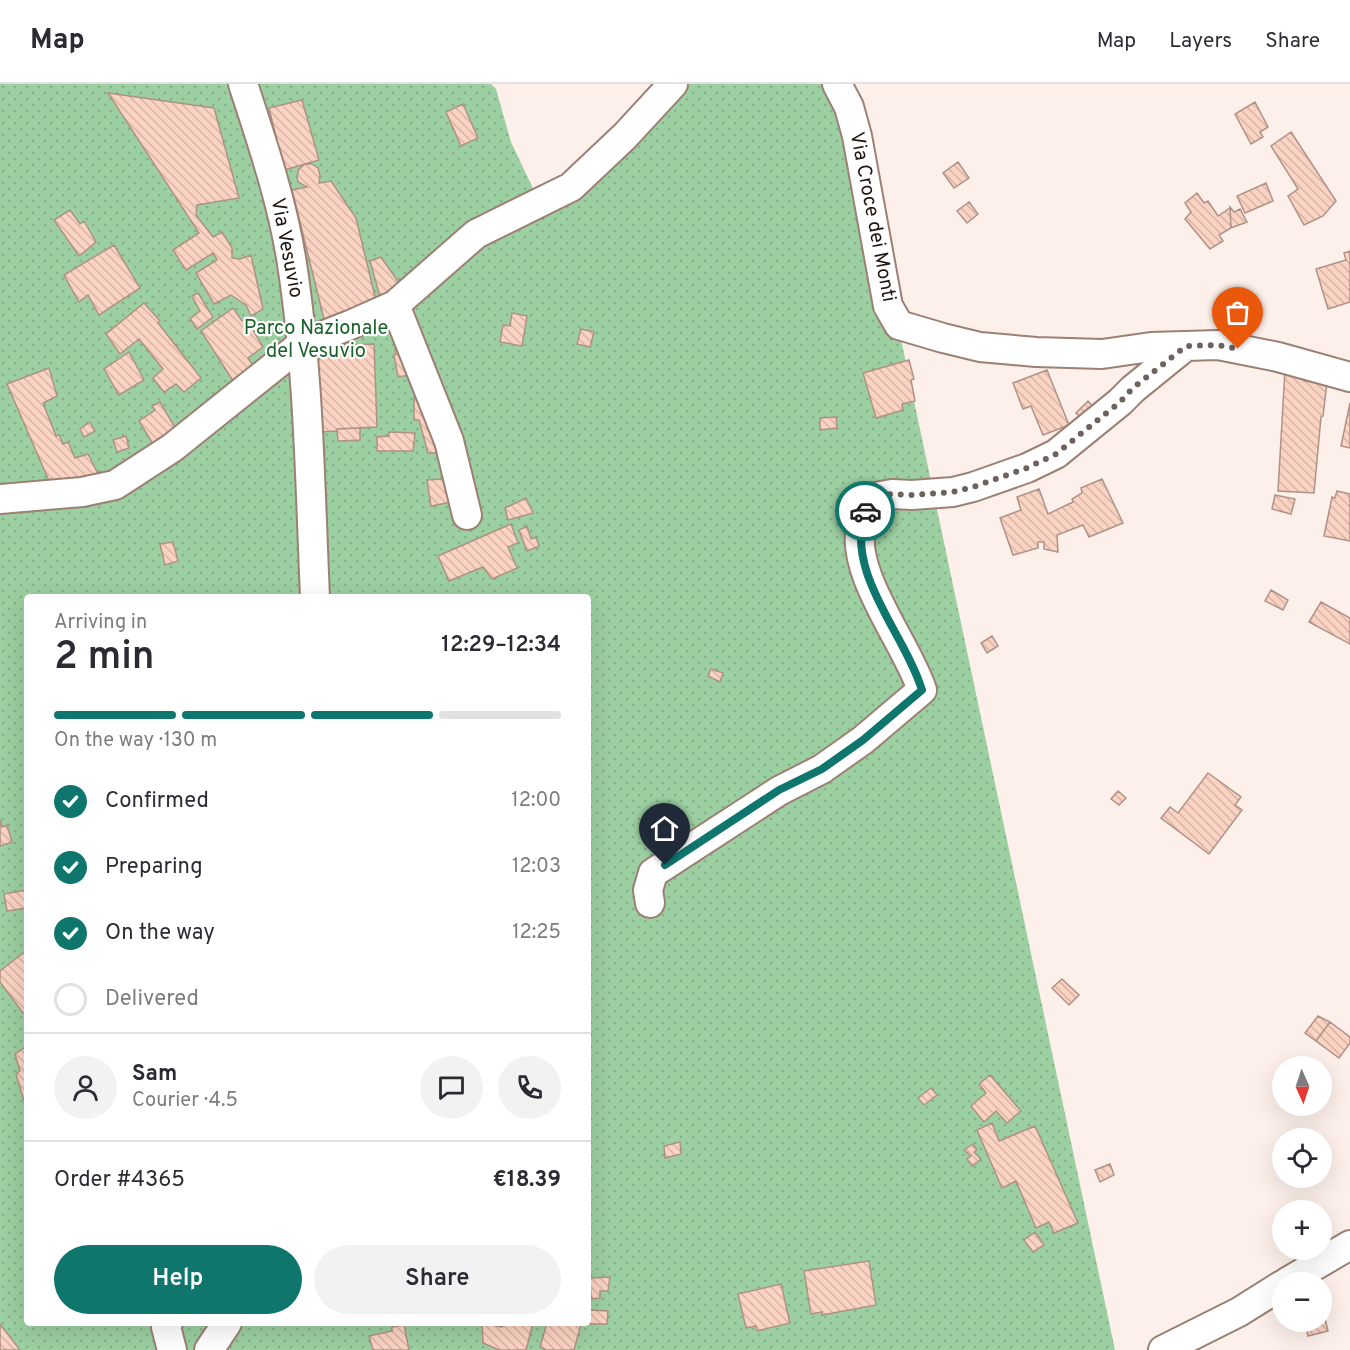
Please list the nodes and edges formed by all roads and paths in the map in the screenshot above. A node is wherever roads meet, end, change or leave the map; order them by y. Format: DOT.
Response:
graph roads {
  1 [pos="243,84"];
  2 [pos="673,84"];
  3 [pos="837,84"];
  4 [pos="395,304"];
  5 [pos="302,344"];
  6 [pos="1186,346"];
  7 [pos="1350,377"];
  8 [pos="0,499"];
  9 [pos="467,515"];
  10 [pos="315,594"];
  11 [pos="650,903"];
  12 [pos="1350,1245"];
  13 [pos="1304,1272"];
  14 [pos="1272,1291"];
  15 [pos="166,1326"];
  16 [pos="225,1326"];
  17 [pos="172,1350"];
  18 [pos="210,1350"];
  19 [pos="1163,1350"];
  1 -- 5 [label="street, Via Vesuvio"];
  2 -- 4 [label="street"];
  3 -- 6 [label="street, Via Croce dei Monti"];
  4 -- 5 [label="street"];
  4 -- 9 [label="street"];
  5 -- 8 [label="street"];
  5 -- 10 [label="street, Via Vesuvio"];
  6 -- 7 [label="street, Via Croce dei Monti"];
  6 -- 11 [label="street"];
  12 -- 13 [label="street"];
  14 -- 19 [label="street"];
  15 -- 17 [label="street"];
  16 -- 18 [label="street"];
}
